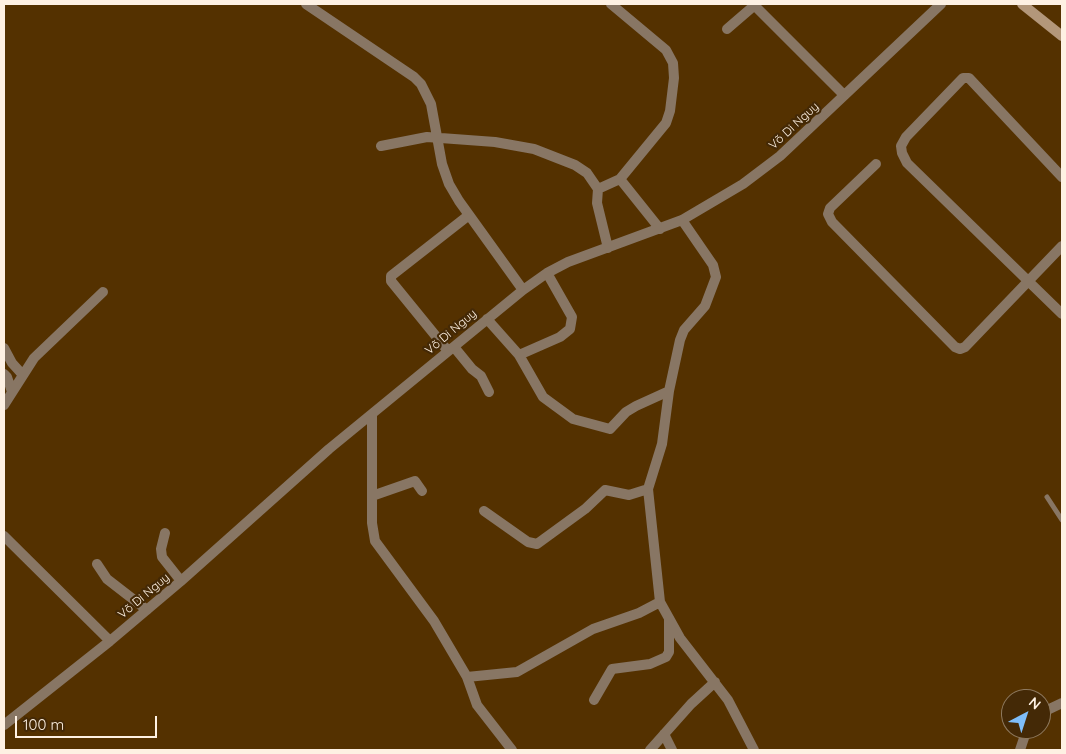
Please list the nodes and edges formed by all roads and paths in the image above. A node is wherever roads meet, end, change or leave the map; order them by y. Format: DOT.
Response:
graph roads {
  1 [pos="306,4"];
  2 [pos="611,4"];
  3 [pos="755,4"];
  4 [pos="1022,4"];
  5 [pos="934,6"];
  6 [pos="727,29"];
  7 [pos="1062,36"];
  8 [pos="844,95"];
  9 [pos="438,137"];
  10 [pos="381,146"];
  11 [pos="876,164"];
  12 [pos="1062,177"];
  13 [pos="620,180"];
  14 [pos="598,189"];
  15 [pos="469,215"];
  16 [pos="682,220"];
  17 [pos="660,228"];
  18 [pos="1062,246"];
  19 [pos="608,248"];
  20 [pos="547,273"];
  21 [pos="1028,280"];
  22 [pos="523,290"];
  23 [pos="103,292"];
  24 [pos="1062,314"];
  25 [pos="487,319"];
  26 [pos="4,348"];
  27 [pos="451,349"];
  28 [pos="519,355"];
  29 [pos="4,374"];
  30 [pos="22,374"];
  31 [pos="669,391"];
  32 [pos="12,392"];
  33 [pos="489,392"];
  34 [pos="4,405"];
  35 [pos="372,415"];
  36 [pos="648,489"];
  37 [pos="422,491"];
  38 [pos="372,496"];
  39 [pos="1048,497"];
  40 [pos="484,510"];
  41 [pos="1062,520"];
  42 [pos="165,533"];
  43 [pos="4,536"];
  44 [pos="97,564"];
  45 [pos="181,582"];
  46 [pos="660,602"];
  47 [pos="147,610"];
  48 [pos="669,619"];
  49 [pos="110,641"];
  50 [pos="467,677"];
  51 [pos="715,682"];
  52 [pos="594,700"];
  53 [pos="4,725"];
  54 [pos="664,734"];
  55 [pos="512,750"];
  56 [pos="650,750"];
  57 [pos="672,750"];
  58 [pos="754,750"];
  1 -- 9 [label="street"];
  2 -- 13 [label="street"];
  3 -- 6 [label="street"];
  3 -- 8 [label="street"];
  4 -- 7 [label="street"];
  5 -- 8 [label="street, Võ Di Nguy"];
  8 -- 16 [label="street, Võ Di Nguy"];
  9 -- 10 [label="street"];
  9 -- 14 [label="street"];
  9 -- 15 [label="street"];
  11 -- 21 [label="street"];
  12 -- 21 [label="street"];
  13 -- 14 [label="street"];
  13 -- 17 [label="street"];
  14 -- 19 [label="street"];
  15 -- 22 [label="street"];
  15 -- 27 [label="street"];
  16 -- 17 [label="street, Võ Di Nguy"];
  16 -- 31 [label="street"];
  17 -- 19 [label="street, Võ Di Nguy"];
  18 -- 21 [label="street"];
  19 -- 20 [label="street, Võ Di Nguy"];
  20 -- 22 [label="street, Võ Di Nguy"];
  20 -- 28 [label="street"];
  21 -- 24 [label="street"];
  22 -- 25 [label="street, Võ Di Nguy"];
  23 -- 30 [label="street"];
  25 -- 27 [label="street, Võ Di Nguy"];
  25 -- 28 [label="street"];
  26 -- 30 [label="street"];
  27 -- 33 [label="street"];
  27 -- 35 [label="street, Võ Di Nguy"];
  28 -- 31 [label="street"];
  29 -- 32 [label="street"];
  30 -- 32 [label="street"];
  31 -- 36 [label="street"];
  32 -- 34 [label="street"];
  35 -- 38 [label="street"];
  35 -- 45 [label="street, Võ Di Nguy"];
  36 -- 40 [label="street"];
  36 -- 46 [label="street"];
  37 -- 38 [label="street"];
  38 -- 50 [label="street"];
  39 -- 41 [label="lane"];
  42 -- 45 [label="street"];
  43 -- 49 [label="street"];
  44 -- 47 [label="street"];
  45 -- 47 [label="street, Võ Di Nguy"];
  46 -- 48 [label="street"];
  46 -- 50 [label="street"];
  47 -- 49 [label="street, Võ Di Nguy"];
  48 -- 51 [label="street"];
  48 -- 52 [label="street"];
  49 -- 53 [label="street, Võ Di Nguy"];
  50 -- 55 [label="street"];
  51 -- 54 [label="street"];
  51 -- 58 [label="street"];
  54 -- 56 [label="street"];
  54 -- 57 [label="street"];
}
